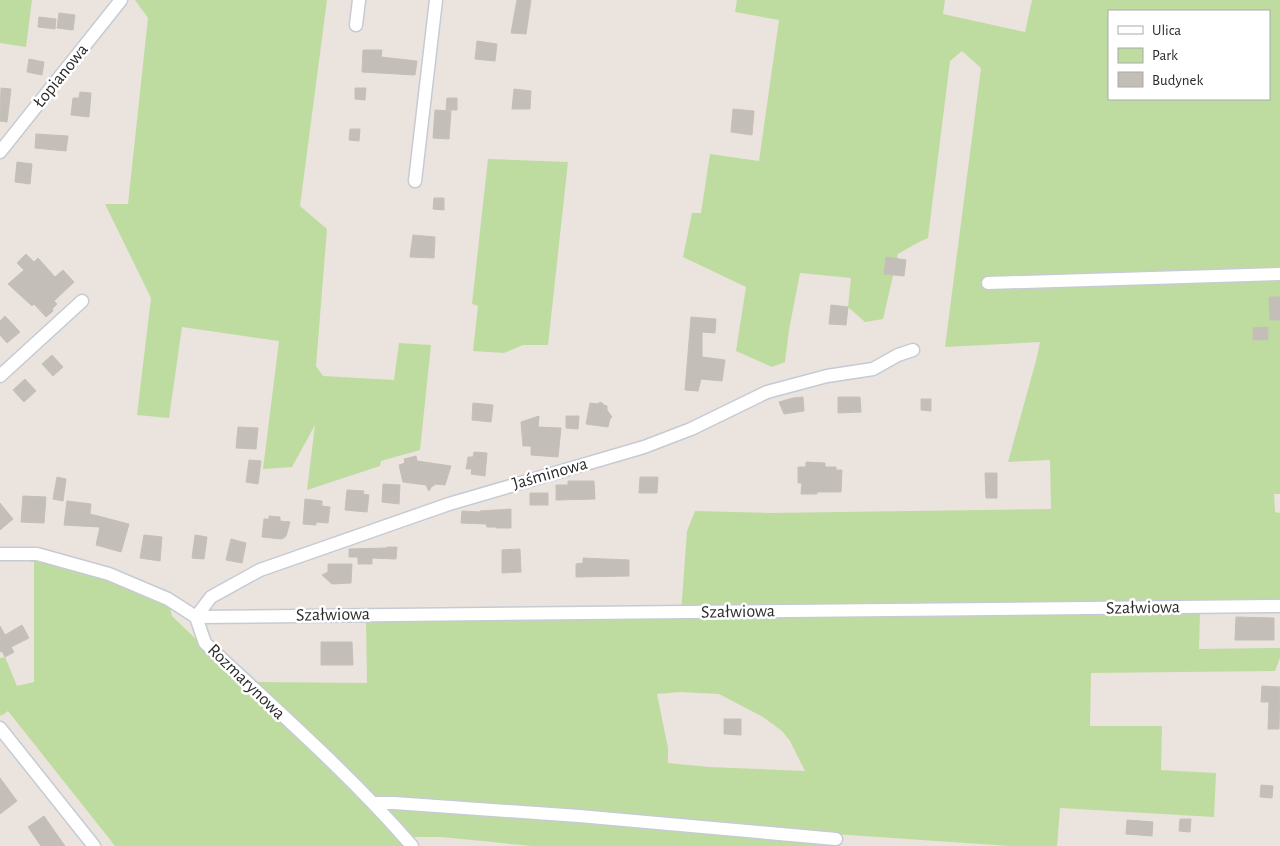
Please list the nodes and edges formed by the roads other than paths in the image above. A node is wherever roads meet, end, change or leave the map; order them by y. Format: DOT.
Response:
graph roads {
  1 [pos="121,0"];
  2 [pos="359,0"];
  3 [pos="436,0"];
  4 [pos="356,25"];
  5 [pos="0,152"];
  6 [pos="415,181"];
  7 [pos="1280,274"];
  8 [pos="988,283"];
  9 [pos="82,301"];
  10 [pos="913,350"];
  11 [pos="0,376"];
  12 [pos="0,554"];
  13 [pos="1280,606"];
  14 [pos="196,617"];
  15 [pos="0,728"];
  16 [pos="373,803"];
  17 [pos="836,838"];
  18 [pos="94,846"];
  19 [pos="412,846"];
  1 -- 5 [label="street, Łopianowa"];
  2 -- 4 [label="street"];
  3 -- 6 [label="street"];
  7 -- 8 [label="street"];
  9 -- 11 [label="street"];
  10 -- 14 [label="street, Jaśminowa"];
  12 -- 14 [label="street"];
  13 -- 14 [label="street, Szałwiowa"];
  14 -- 16 [label="street, Rozmarynowa"];
  15 -- 18 [label="street"];
  16 -- 17 [label="street"];
  16 -- 19 [label="street, Rozmarynowa"];
}
